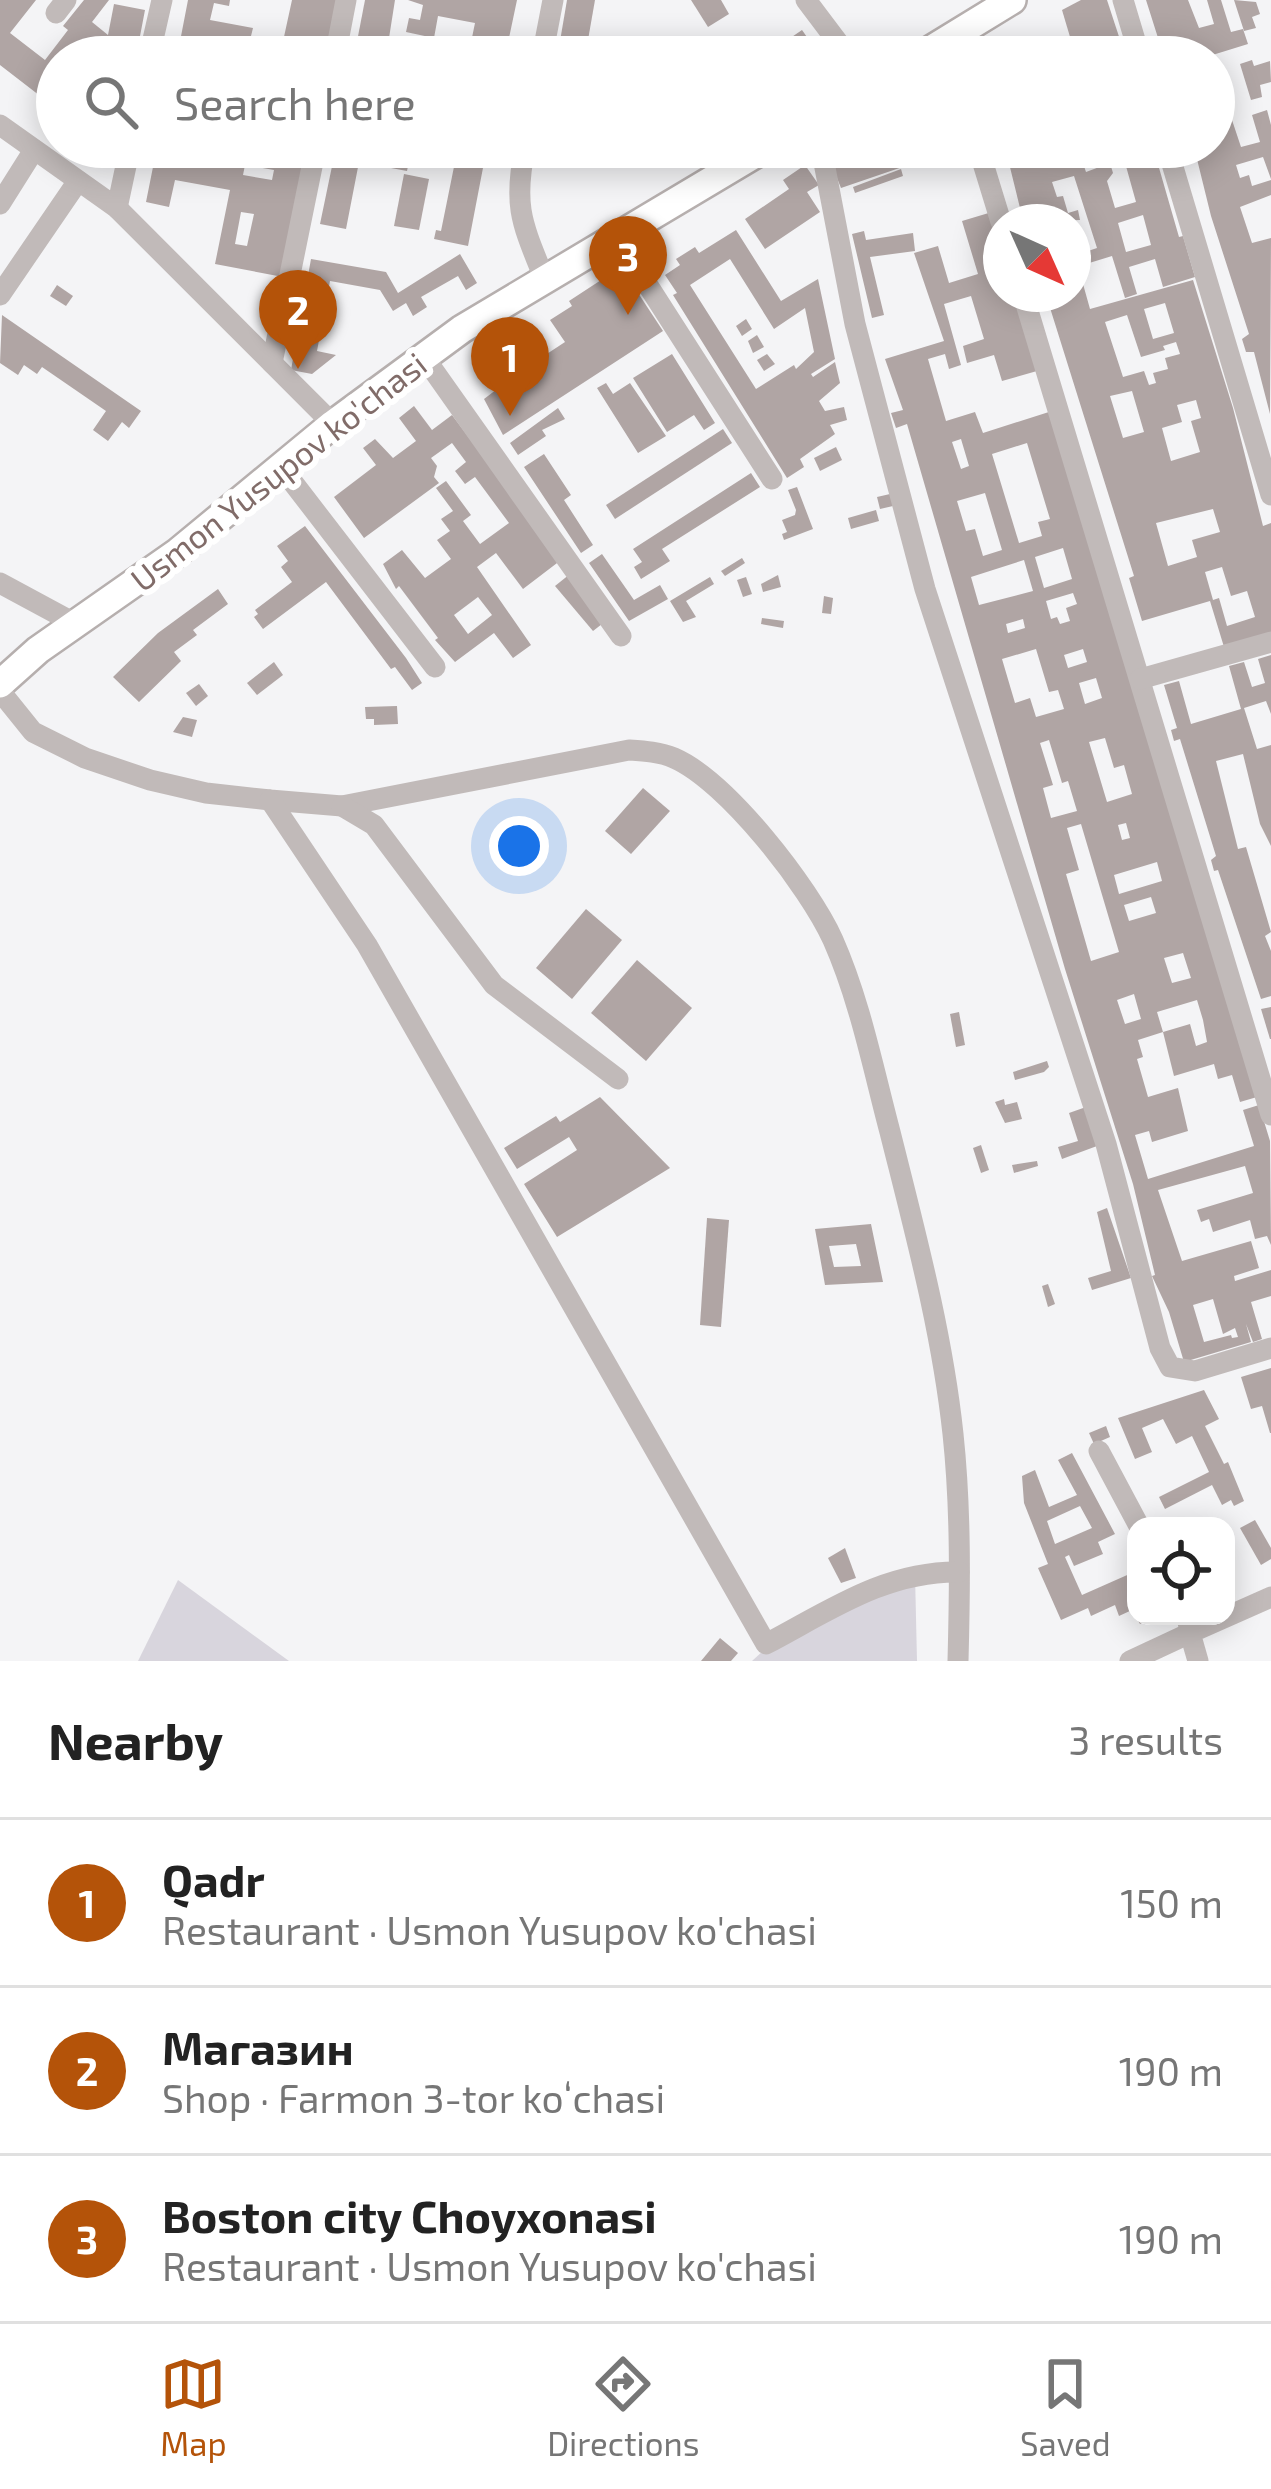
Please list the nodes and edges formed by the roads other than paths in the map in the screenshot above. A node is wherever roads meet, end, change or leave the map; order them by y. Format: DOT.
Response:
graph roads {
  1 [pos="161,0"];
  2 [pos="346,0"];
  3 [pos="553,0"];
  4 [pos="806,0"];
  5 [pos="1012,0"];
  6 [pos="1123,0"];
  7 [pos="975,10"];
  8 [pos="153,36"];
  9 [pos="338,36"];
  10 [pos="546,36"];
  11 [pos="833,36"];
  12 [pos="950,36"];
  13 [pos="1134,36"];
  14 [pos="0,125"];
  15 [pos="34,149"];
  16 [pos="60,168"];
  17 [pos="126,168"];
  18 [pos="312,168"];
  19 [pos="522,168"];
  20 [pos="730,168"];
  21 [pos="825,168"];
  22 [pos="984,168"];
  23 [pos="1173,168"];
  24 [pos="78,181"];
  25 [pos="0,204"];
  26 [pos="995,204"];
  27 [pos="117,208"];
  28 [pos="615,234"];
  29 [pos="544,278"];
  30 [pos="0,295"];
  31 [pos="1029,312"];
  32 [pos="424,357"];
  33 [pos="272,363"];
  34 [pos="333,424"];
  35 [pos="281,467"];
  36 [pos="772,479"];
  37 [pos="1271,495"];
  38 [pos="0,583"];
  39 [pos="76,624"];
  40 [pos="622,636"];
  41 [pos="1271,642"];
  42 [pos="435,667"];
  43 [pos="4,677"];
  44 [pos="1140,679"];
  45 [pos="270,800"];
  46 [pos="342,806"];
  47 [pos="619,1079"];
  48 [pos="1271,1115"];
  49 [pos="1271,1348"];
  50 [pos="1099,1451"];
  51 [pos="1133,1517"];
  52 [pos="959,1572"];
  53 [pos="1271,1597"];
  54 [pos="1235,1609"];
  55 [pos="1186,1625"];
  56 [pos="1188,1625"];
  57 [pos="958,1661"];
  58 [pos="1130,1661"];
  59 [pos="1198,1661"];
  1 -- 8 [label="street"];
  2 -- 9 [label="street"];
  3 -- 10 [label="street"];
  4 -- 11 [label="street"];
  5 -- 7 [label="main road"];
  6 -- 13 [label="street"];
  7 -- 12 [label="main road"];
  14 -- 15 [label="street"];
  15 -- 25 [label="street"];
  16 -- 24 [label="street"];
  17 -- 27 [label="street"];
  18 -- 33 [label="street"];
  19 -- 29 [label="street"];
  20 -- 28 [label="main road, Usmon Yusupov ko'chasi"];
  21 -- 49 [label="street"];
  22 -- 26 [label="street"];
  23 -- 37 [label="street"];
  24 -- 27 [label="street"];
  24 -- 30 [label="street"];
  27 -- 33 [label="street"];
  28 -- 29 [label="main road, Usmon Yusupov ko'chasi"];
  28 -- 36 [label="street"];
  29 -- 32 [label="main road, Usmon Yusupov ko'chasi"];
  31 -- 44 [label="street"];
  32 -- 34 [label="main road, Usmon Yusupov ko'chasi"];
  32 -- 40 [label="street"];
  33 -- 34 [label="street"];
  34 -- 35 [label="main road, Usmon Yusupov ko'chasi"];
  35 -- 39 [label="main road, Usmon Yusupov ko'chasi"];
  35 -- 42 [label="street"];
  38 -- 39 [label="street"];
  39 -- 43 [label="main road, Usmon Yusupov ko'chasi"];
  41 -- 44 [label="street"];
  43 -- 45 [label="street"];
  44 -- 48 [label="street"];
  45 -- 46 [label="street"];
  45 -- 52 [label="street"];
  46 -- 47 [label="street"];
  46 -- 52 [label="street"];
  50 -- 51 [label="street"];
  52 -- 57 [label="street"];
  53 -- 54 [label="street"];
  55 -- 58 [label="street"];
  56 -- 59 [label="street"];
}
